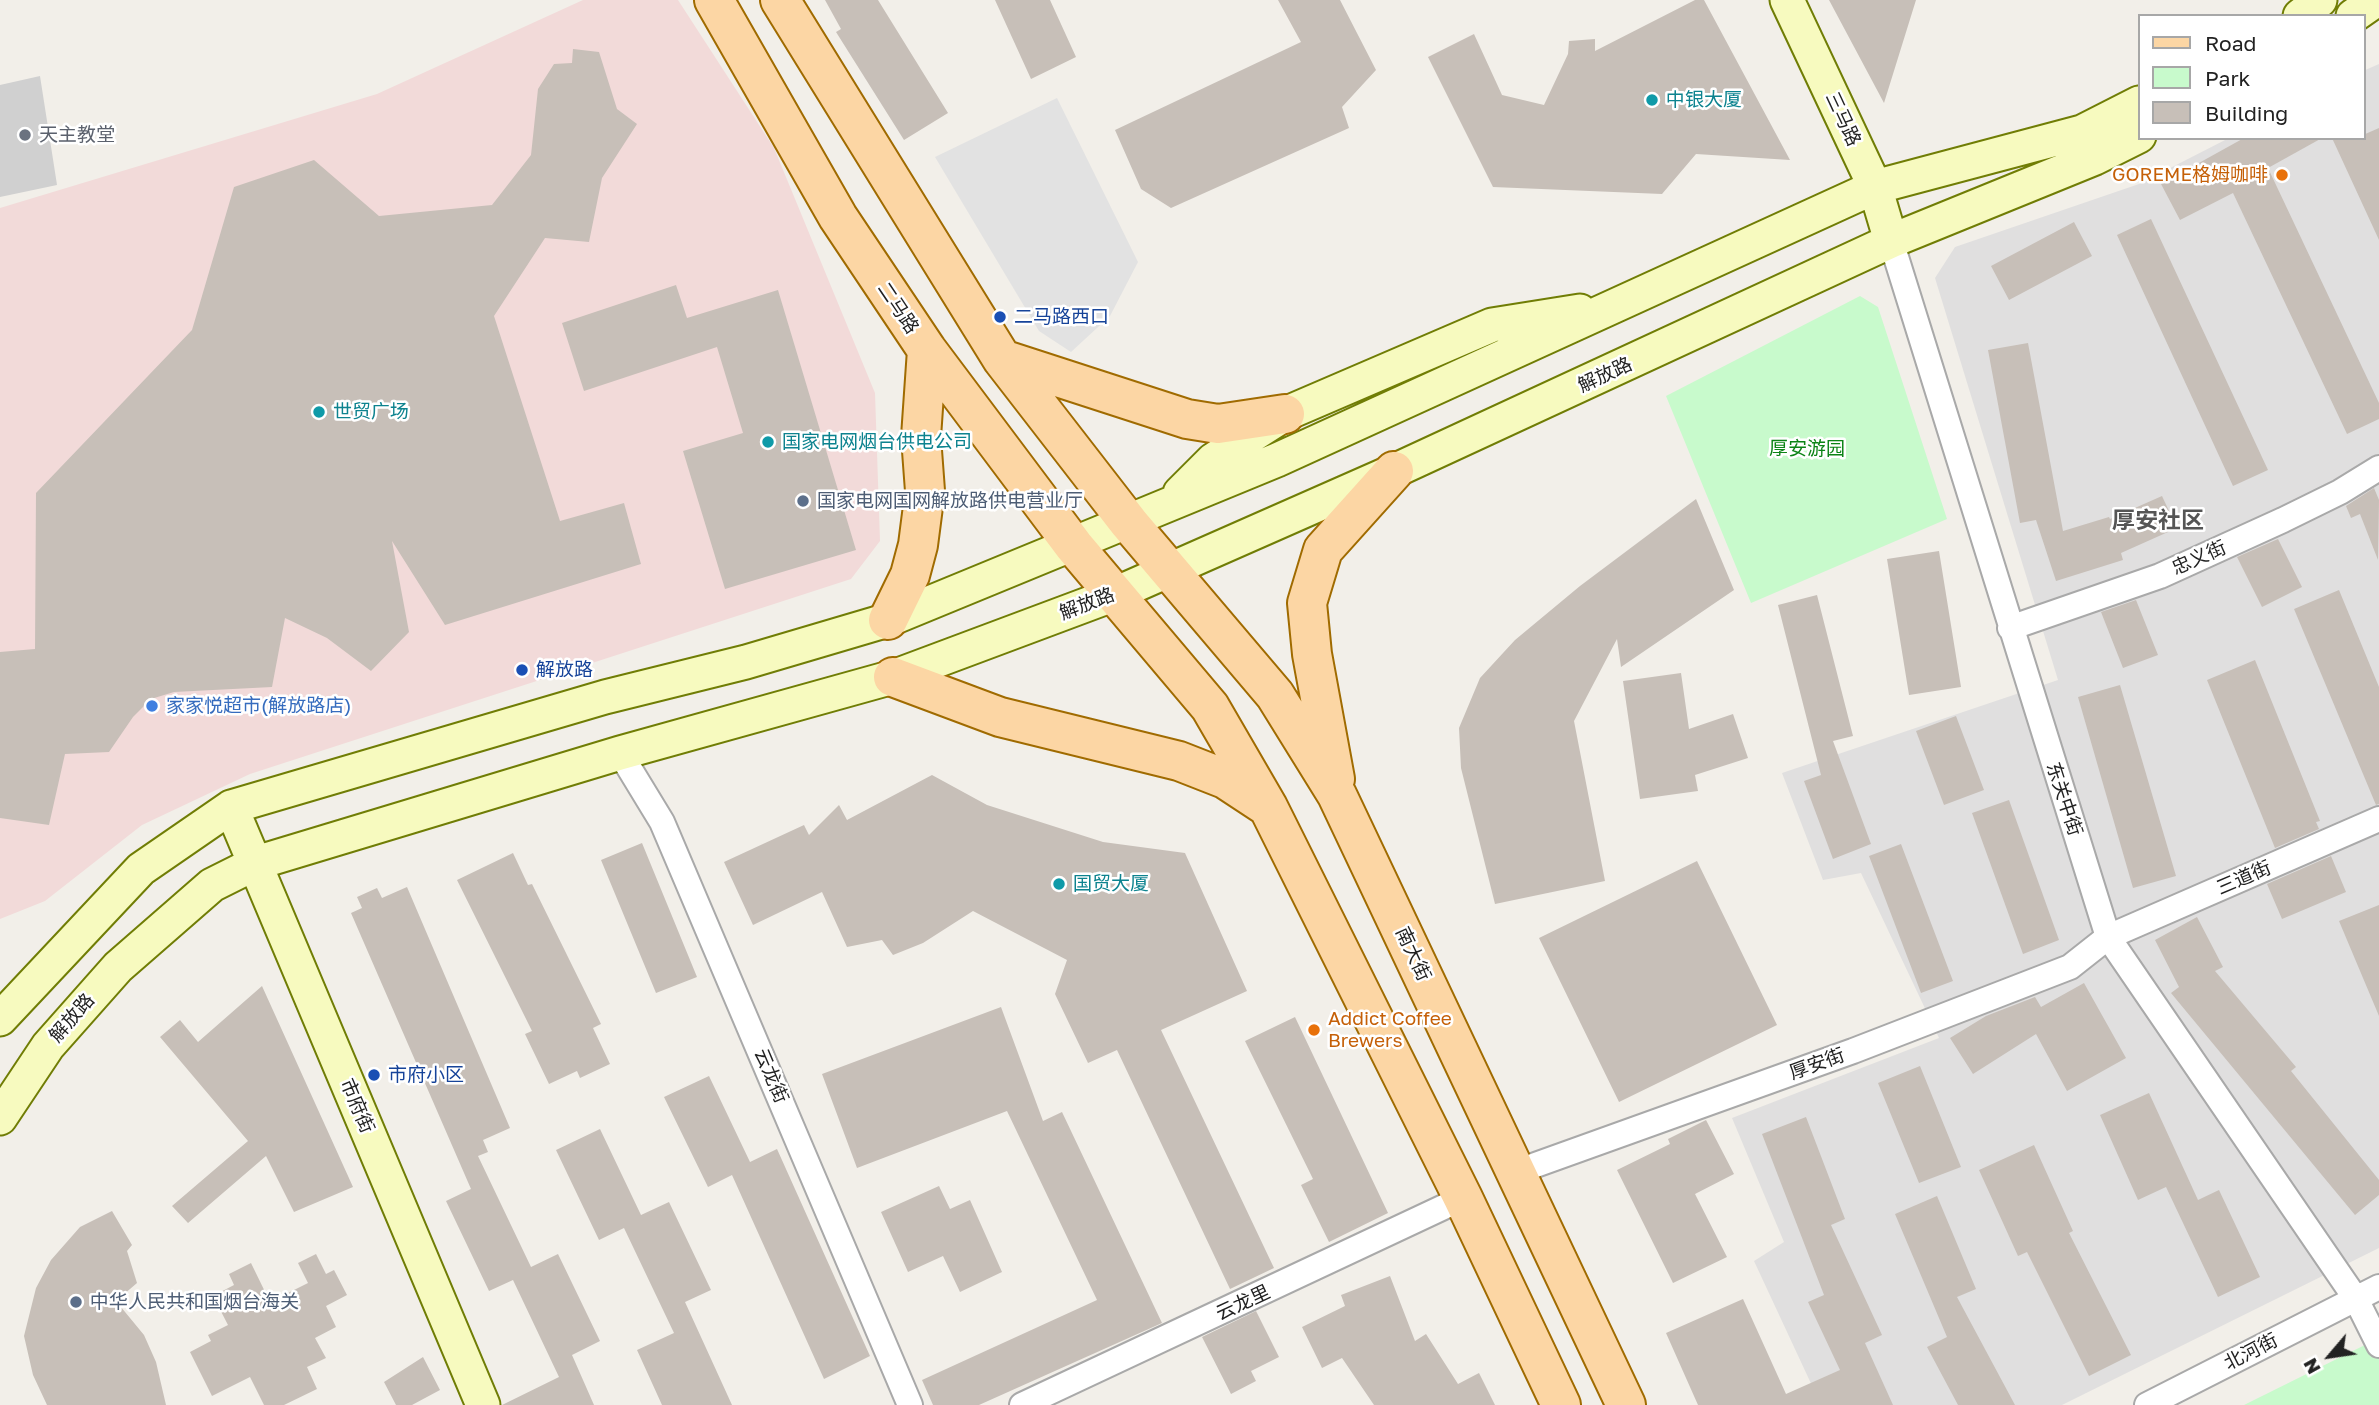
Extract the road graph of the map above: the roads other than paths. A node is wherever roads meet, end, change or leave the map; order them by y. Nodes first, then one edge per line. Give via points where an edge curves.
1 (714, 0) edge
2 (780, 0) edge
3 (1787, 0) edge
4 (2320, 0) edge
5 (2376, 0) edge
6 (2302, 14) edge
7 (2356, 14) edge
8 (2138, 104) edge
9 (2138, 137) edge
10 (1875, 187) junction
11 (1891, 241) junction
12 (1621, 305) junction
13 (927, 350) junction
14 (1002, 359) junction
15 (1285, 414) junction
16 (2379, 468) edge
17 (1394, 471) junction
18 (1169, 504) junction
19 (1129, 523) junction
20 (1074, 545) junction
21 (1171, 570) junction
22 (1115, 594) junction
23 (888, 620) junction
24 (2010, 628) junction
25 (893, 677) junction
26 (620, 753) junction
27 (1337, 795) junction
28 (231, 807) junction
29 (1268, 807) junction
30 (2379, 819) edge
31 (256, 863) junction
32 (2108, 937) junction
33 (34, 981) junction
34 (0, 995) edge
35 (0, 1019) edge
36 (0, 1118) edge
37 (1516, 1172) junction
38 (1463, 1198) junction
39 (2379, 1287) edge
40 (2356, 1299) junction
41 (2379, 1345) edge
42 (483, 1405) edge
43 (910, 1405) edge
44 (1022, 1405) edge
45 (1561, 1405) edge
46 (1626, 1405) edge
47 (2147, 1405) edge

1 - 13 main road, 二马路 via 838,217
2 - 14 main road
3 - 10 main road, 三马路
4 - 6 main road
5 - 7 main road
8 - 10 main road via 2082,132
9 - 11 main road, 解放路 via 2095,159
10 - 11 main road, 三马路
10 - 12 main road
11 - 17 main road, 解放路
11 - 24 street, 东关中街
12 - 15 main road via 1492,325
12 - 18 main road
13 - 20 main road, 二马路
13 - 23 main road via 921,437 925,491 918,545 910,575
14 - 15 main road via 1187,419 1218,424
14 - 19 main road
15 - 18 main road via 1213,460
16 - 24 street, 忠义街 via 2283,520 2160,576
17 - 21 main road, 解放路
17 - 27 main road via 1323,550 1307,603
18 - 19 main road
19 - 20 main road
19 - 21 main road
20 - 22 main road, 二马路
20 - 23 main road
21 - 22 main road, 解放路
21 - 27 main road, 南大街 via 1275,695
22 - 25 main road, 解放路
22 - 29 main road via 1210,707
23 - 28 main road
24 - 32 street, 东关中街
25 - 26 main road, 解放路
25 - 29 main road via 1000,716 1180,761 1224,779
26 - 31 main road, 解放路
26 - 43 street, 云龙街 via 662,822
27 - 37 main road, 南大街
28 - 31 main road, 市府街
28 - 33 main road via 141,869
29 - 38 main road
30 - 32 street, 三道街
31 - 36 main road, 解放路 via 212,885 118,967 48,1046
31 - 42 main road, 市府街
32 - 37 street, 厚安街 via 2070,967
32 - 40 street, 东关中街
33 - 34 main road
33 - 35 main road
37 - 46 main road, 南大街
38 - 44 street, 云龙里
38 - 45 main road
39 - 40 street, 北河街
40 - 41 street, 东关中街
40 - 47 street, 北河街

